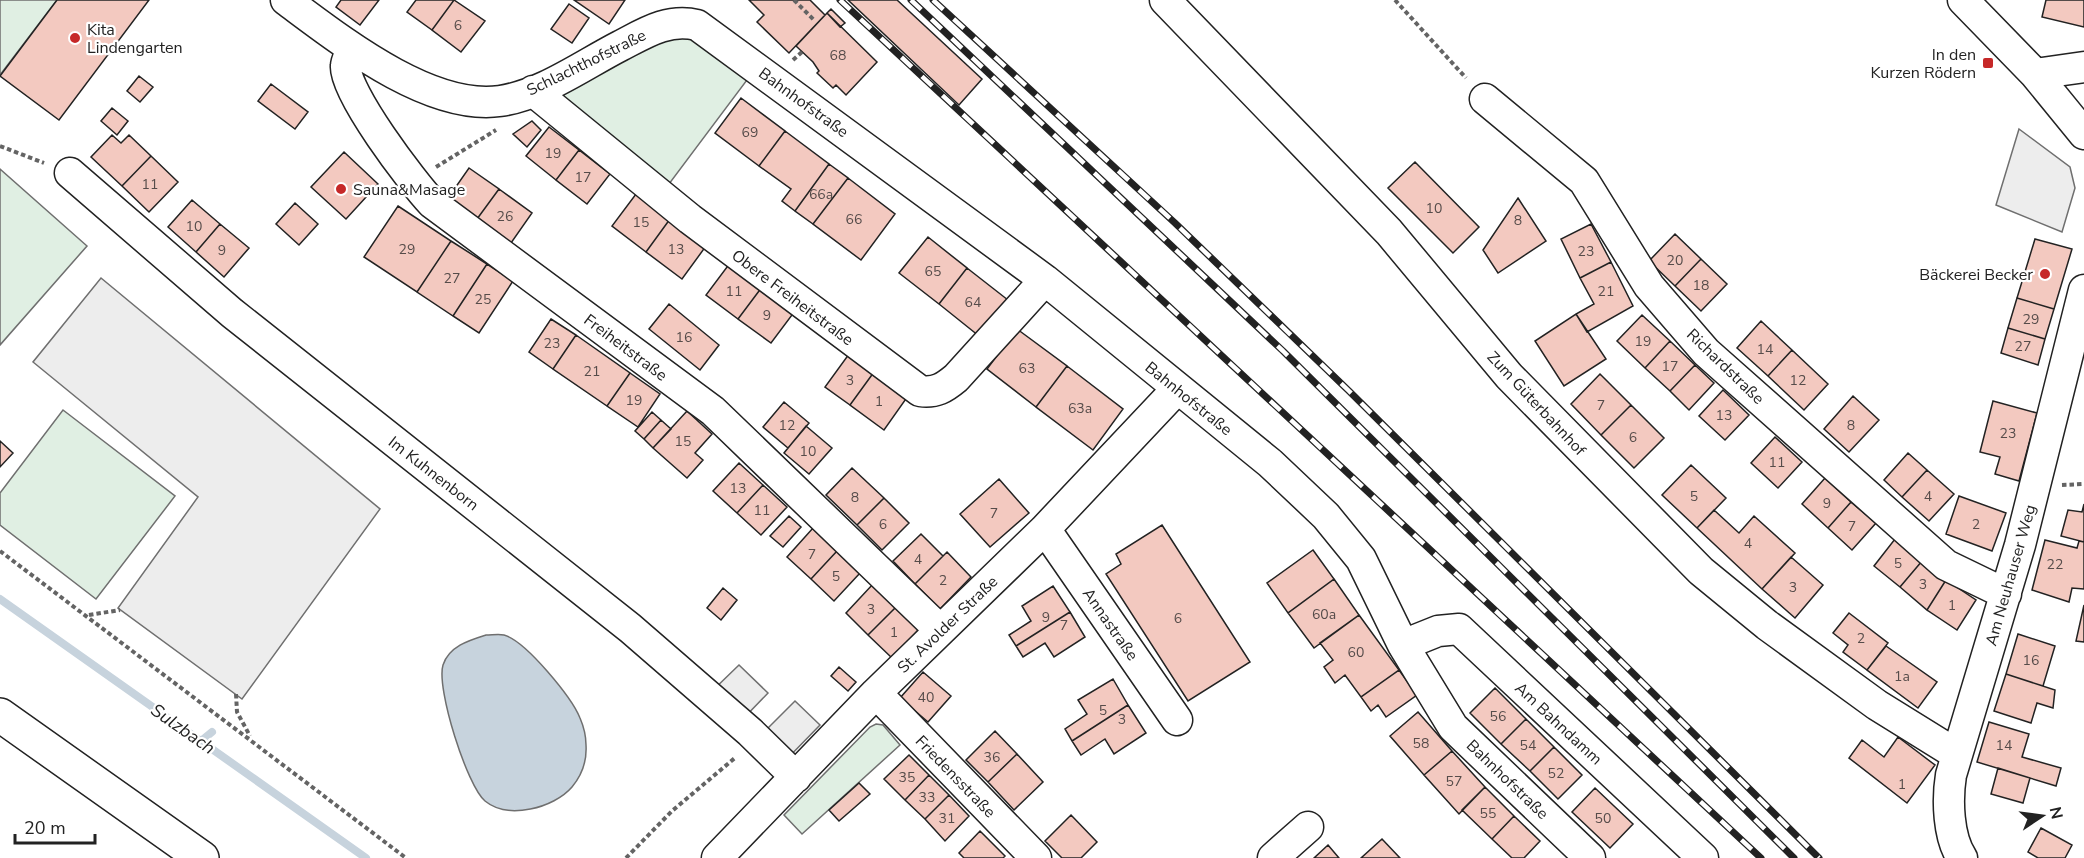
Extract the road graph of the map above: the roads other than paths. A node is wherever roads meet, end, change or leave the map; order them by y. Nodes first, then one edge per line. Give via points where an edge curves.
1 (286, 0) edge
2 (1165, 0) edge
3 (1963, 0) edge
4 (687, 15) edge
5 (352, 49) junction
6 (2084, 67) edge
7 (2035, 74) junction
8 (533, 91) junction
9 (1485, 99) road end
10 (2084, 134) edge
11 (70, 172) road end
12 (1045, 280) junction
13 (2084, 290) edge
14 (1176, 389) junction
15 (1045, 529) junction
16 (2006, 594) junction
17 (940, 630) junction
18 (1403, 645) junction
19 (876, 693) junction
20 (0, 715) edge
21 (1177, 720) dead end
22 (1956, 754) junction
23 (796, 777) junction
24 (1308, 827) dead end
25 (202, 858) edge
26 (717, 858) edge
27 (1036, 858) edge
28 (1273, 858) edge
29 (1590, 858) edge
30 (1703, 858) edge
31 (1962, 858) edge

1 - 5 street, Schlachthofstraße
2 - 22 street, Zum Güterbahnhof via 1389,232 1509,376 1701,571 1877,705
3 - 7 street
4 - 8 street, Schlachthofstraße
4 - 12 street, Bahnhofstraße
5 - 8 street, Schlachthofstraße via 417,85 457,99 500,101
5 - 17 street, Freiheitstraße via 345,68 351,88 423,174 432,204 713,411
6 - 7 street
7 - 10 street
8 - 12 street, Obere Freiheitstraße via 690,219 920,391 932,393 945,388
9 - 16 street, Richardstraße via 1584,181 1649,286 1706,352 1946,565
11 - 23 street, Im Kuhnenborn via 232,313 630,628
12 - 14 street, Bahnhofstraße
13 - 16 street, Am Neuhauser Weg
14 - 15 street, St. Avolder Straße
14 - 18 street, Bahnhofstraße via 1270,463 1326,516 1361,560
15 - 17 street, St. Avolder Straße
15 - 21 street, Annastraße
16 - 22 street, Am Neuhauser Weg
17 - 19 street, St. Avolder Straße
18 - 29 street, Bahnhofstraße via 1454,727
18 - 30 street, Am Bahndamm via 1438,631 1460,629
19 - 23 street, St. Avolder Straße
19 - 27 street, Friedensstraße
20 - 25 main road
22 - 31 street, Am Neuhauser Weg via 1949,789 1954,846
23 - 26 street, St. Avolder Straße
24 - 28 street

